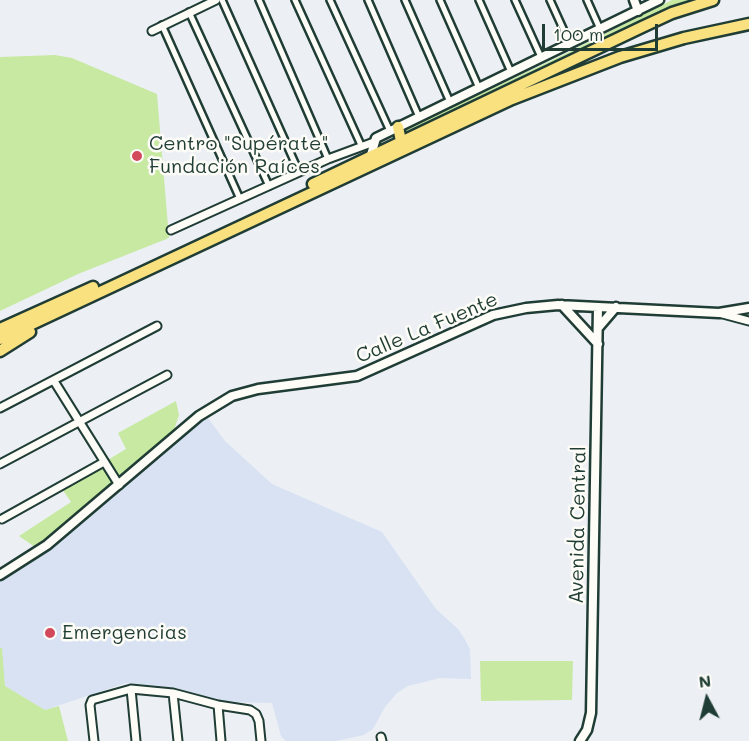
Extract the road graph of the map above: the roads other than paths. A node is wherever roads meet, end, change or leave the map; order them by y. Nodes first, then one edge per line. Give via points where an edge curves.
1 (216, 0) edge
2 (222, 0) edge
3 (259, 0) edge
4 (295, 0) edge
5 (330, 0) edge
6 (368, 0) edge
7 (405, 0) edge
8 (440, 0) edge
9 (479, 0) edge
10 (515, 0) edge
11 (550, 0) edge
12 (587, 0) edge
13 (634, 0) edge
14 (659, 0) edge
15 (713, 0) edge
16 (638, 11) junction
17 (189, 12) junction
18 (749, 24) edge
19 (162, 25) junction
20 (600, 29) junction
21 (152, 31) dead end
22 (570, 44) junction
23 (542, 57) junction
24 (511, 72) junction
25 (479, 88) junction
26 (450, 102) junction
27 (419, 117) junction
28 (394, 129) junction
29 (401, 141) junction
30 (374, 142) junction
31 (361, 145) junction
32 (370, 155) junction
33 (328, 159) junction
34 (299, 172) junction
35 (269, 186) junction
36 (240, 199) junction
37 (171, 230) dead end
38 (100, 284) junction
39 (76, 303) junction
40 (562, 305) junction
41 (598, 307) junction
42 (616, 307) junction
43 (749, 308) edge
44 (719, 313) junction
45 (0, 321) edge
46 (749, 321) edge
47 (157, 326) dead end
48 (0, 329) edge
49 (598, 329) junction
50 (0, 339) edge
51 (598, 344) junction
52 (0, 351) edge
53 (167, 375) dead end
54 (54, 381) junction
55 (0, 408) edge
56 (79, 420) junction
57 (104, 462) junction
58 (0, 464) edge
59 (119, 485) junction
60 (2, 519) dead end
61 (0, 575) edge
62 (131, 689) junction
63 (173, 693) junction
64 (218, 705) junction
65 (94, 741) edge
66 (136, 741) edge
67 (178, 741) edge
68 (221, 741) edge
69 (261, 741) edge
70 (580, 741) edge

1 - 17 street
2 - 34 street
3 - 33 street
4 - 31 street
5 - 28 street
6 - 27 street
7 - 26 street
8 - 25 street
9 - 24 street
10 - 23 street
11 - 22 street
12 - 20 street
13 - 16 street
14 - 16 street
15 - 29 highway via 642,27
16 - 20 street
17 - 19 street
17 - 35 street
18 - 39 highway via 620,57 521,95
19 - 21 street
19 - 36 street
20 - 22 street
22 - 23 street
23 - 24 street
24 - 25 street
25 - 26 street
26 - 27 street
27 - 28 street
28 - 29 highway
28 - 30 street
29 - 32 highway
30 - 31 street
30 - 32 street
31 - 33 street
32 - 38 highway
33 - 34 street
34 - 35 street
35 - 36 street
36 - 37 street
38 - 45 highway
38 - 48 highway
39 - 50 highway
39 - 52 highway
40 - 41 street, Calle La Fuente
40 - 51 street
40 - 59 street, Calle La Fuente via 493,315 357,376 232,396 199,416
41 - 42 street, Calle La Fuente
41 - 49 street, Avenida Central
42 - 44 street, Calle La Fuente
42 - 49 street
43 - 44 street, Calle La Fuente
44 - 46 street
47 - 54 street
49 - 51 street, Avenida Central
51 - 70 street, Avenida Central via 591,712
53 - 56 street
54 - 55 street
54 - 56 street
56 - 57 street
56 - 58 street
57 - 59 street
57 - 60 street
59 - 61 street, Calle La Fuente via 37,552
62 - 63 street
62 - 65 street via 92,700
62 - 66 street
63 - 64 street
63 - 67 street
64 - 68 street
64 - 69 street via 256,714

